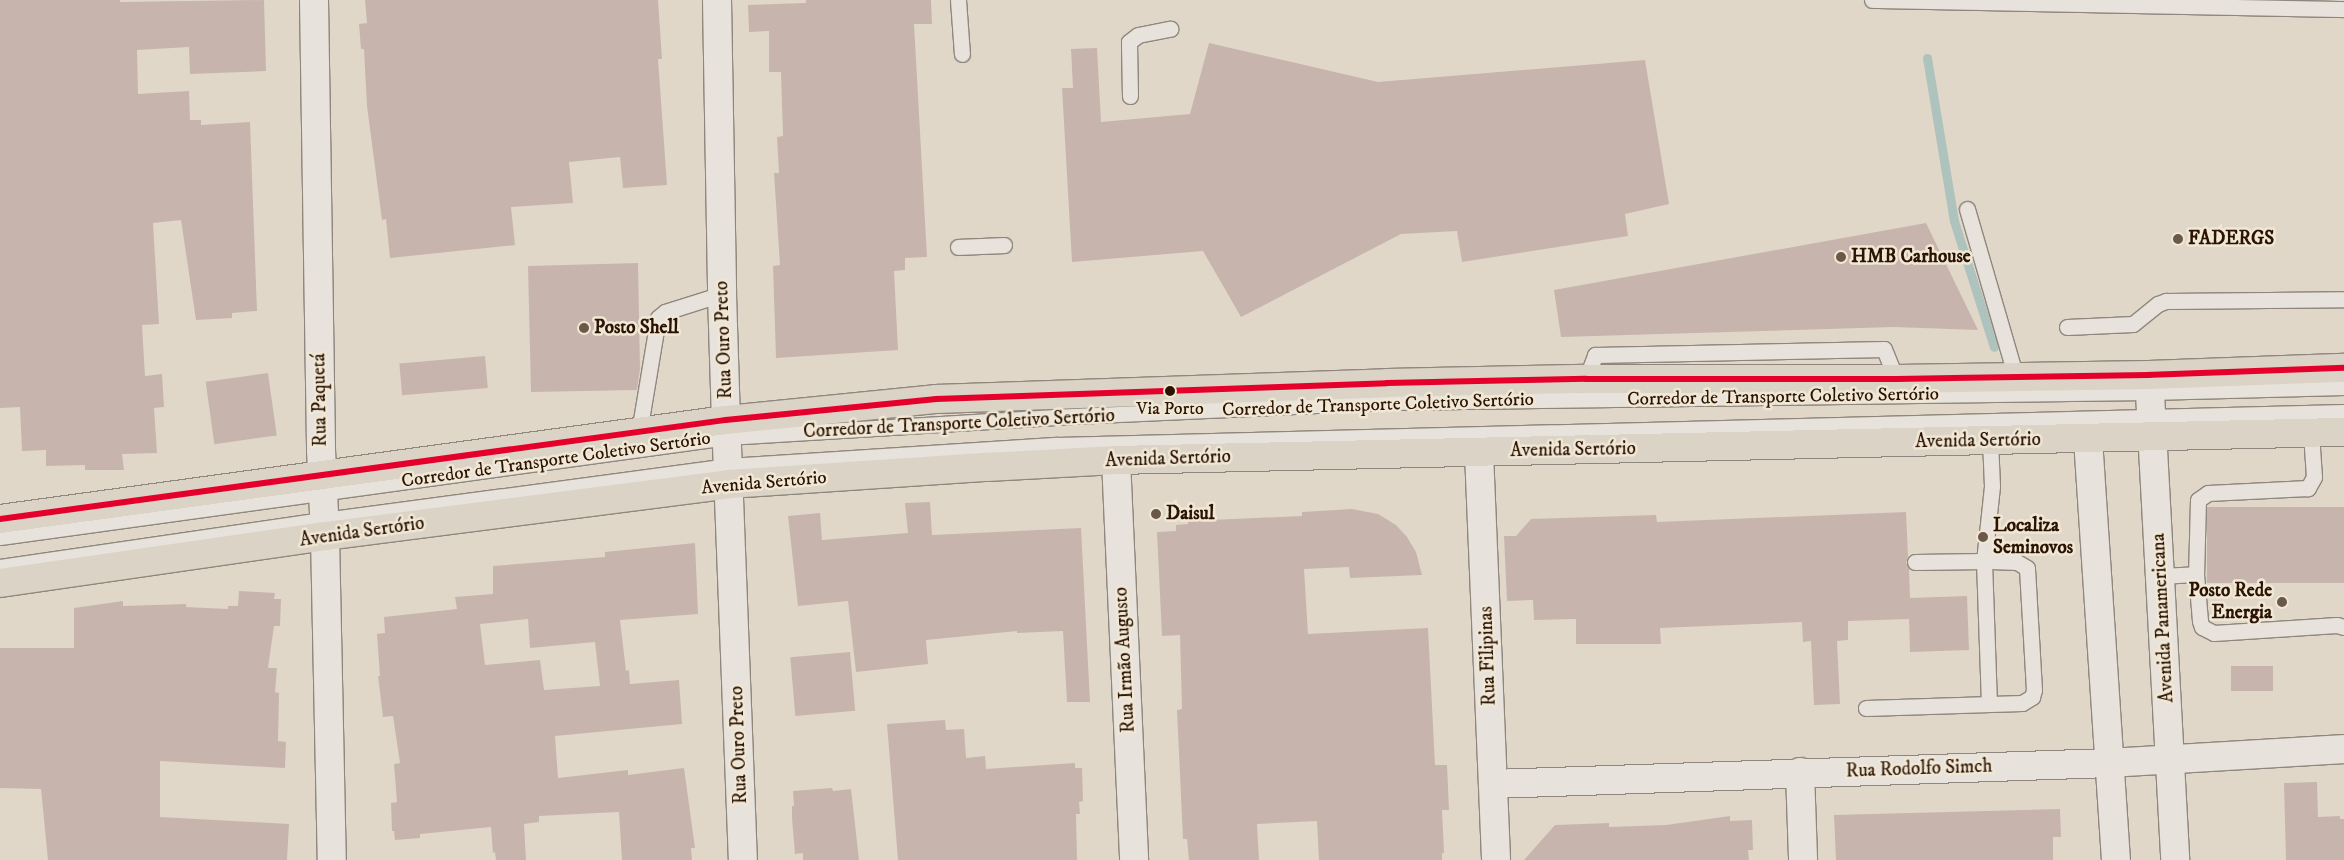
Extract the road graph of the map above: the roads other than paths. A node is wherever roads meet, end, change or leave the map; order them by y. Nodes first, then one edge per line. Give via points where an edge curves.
1 (314, 0) edge
2 (717, 0) edge
3 (958, 0) edge
4 (1872, 0) edge
5 (2344, 8) edge
6 (1170, 29) dead end
7 (962, 54) dead end
8 (1130, 96) dead end
9 (1967, 209) dead end
10 (1004, 245) dead end
11 (958, 247) dead end
12 (722, 294) junction
13 (2344, 299) edge
14 (2067, 327) dead end
15 (2344, 368) edge
16 (2016, 378) junction
17 (2344, 387) edge
18 (2151, 405) junction
19 (2344, 412) edge
20 (727, 428) junction
21 (639, 432) junction
22 (2344, 432) edge
23 (2311, 433) junction
24 (2088, 439) junction
25 (1990, 441) junction
26 (1479, 452) junction
27 (1116, 460) junction
28 (729, 475) junction
29 (323, 484) junction
30 (0, 519) edge
31 (325, 528) junction
32 (0, 537) edge
33 (1984, 561) junction
34 (1915, 562) dead end
35 (0, 567) edge
36 (2196, 574) junction
37 (2160, 576) junction
38 (0, 583) edge
39 (2344, 627) edge
40 (1988, 704) junction
41 (1866, 708) dead end
42 (2344, 749) edge
43 (2170, 760) junction
44 (2110, 763) junction
45 (1800, 772) junction
46 (1493, 784) junction
47 (332, 860) edge
48 (743, 860) edge
49 (1134, 860) edge
50 (1496, 860) edge
51 (1803, 860) edge
52 (2116, 860) edge
53 (2175, 860) edge

1 - 29 street, Rua Paquetá
2 - 12 street, Rua Ouro Preto
3 - 7 lane
4 - 5 lane
6 - 8 lane via 1138,35 1128,42
9 - 16 lane
10 - 11 lane
12 - 20 street, Rua Ouro Preto
12 - 21 lane via 665,312 658,318
13 - 14 lane via 2166,301 2133,324
15 - 18 main road, Avenida Sertório
16 - 18 main road, Avenida Sertório
16 - 20 main road, Avenida Sertório via 1586,379 1036,394 936,399
17 - 18 lane, Corredor de Transporte Coletivo Sertório
18 - 19 lane, Corredor de Transporte Coletivo Sertório
18 - 20 lane, Corredor de Transporte Coletivo Sertório via 1387,402
18 - 23 main road, Avenida Sertório
18 - 24 main road, Avenida Sertório
18 - 28 lane, Corredor de Transporte Coletivo Sertório via 1057,445
18 - 37 street, Avenida Panamericana
20 - 21 main road, Avenida Sertório
20 - 28 street, Rua Ouro Preto
20 - 29 lane, Corredor de Transporte Coletivo Sertório
21 - 29 main road, Avenida Sertório
22 - 23 main road, Avenida Sertório
23 - 36 lane via 2314,477 2308,488 2208,493 2198,500
24 - 25 main road, Avenida Sertório
24 - 44 street
25 - 26 main road, Avenida Sertório
25 - 33 lane via 1992,486
26 - 27 main road, Avenida Sertório
26 - 46 street, Rua Filipinas
27 - 28 main road, Avenida Sertório
27 - 49 street, Rua Irmão Augusto
28 - 31 main road, Avenida Sertório
28 - 48 street, Rua Ouro Preto
29 - 30 main road, Avenida Sertório
29 - 31 street, Rua Paquetá
29 - 32 lane, Corredor de Transporte Coletivo Sertório
31 - 35 lane
31 - 38 main road, Avenida Sertório
31 - 47 street, Rua Paquetá
33 - 34 lane
33 - 40 lane
33 - 40 lane via 2017,562 2027,568 2034,690 2028,701
36 - 37 lane
36 - 39 lane via 2200,621 2208,632
37 - 43 street, Avenida Panamericana
40 - 41 lane
42 - 43 street, Rua Rodolfo Simch
43 - 44 street, Rua Rodolfo Simch
43 - 53 street, Avenida Panamericana
44 - 45 street, Rua Rodolfo Simch
44 - 52 street
45 - 46 street, Rua Rodolfo Simch
45 - 51 street
46 - 50 street, Rua Filipinas

